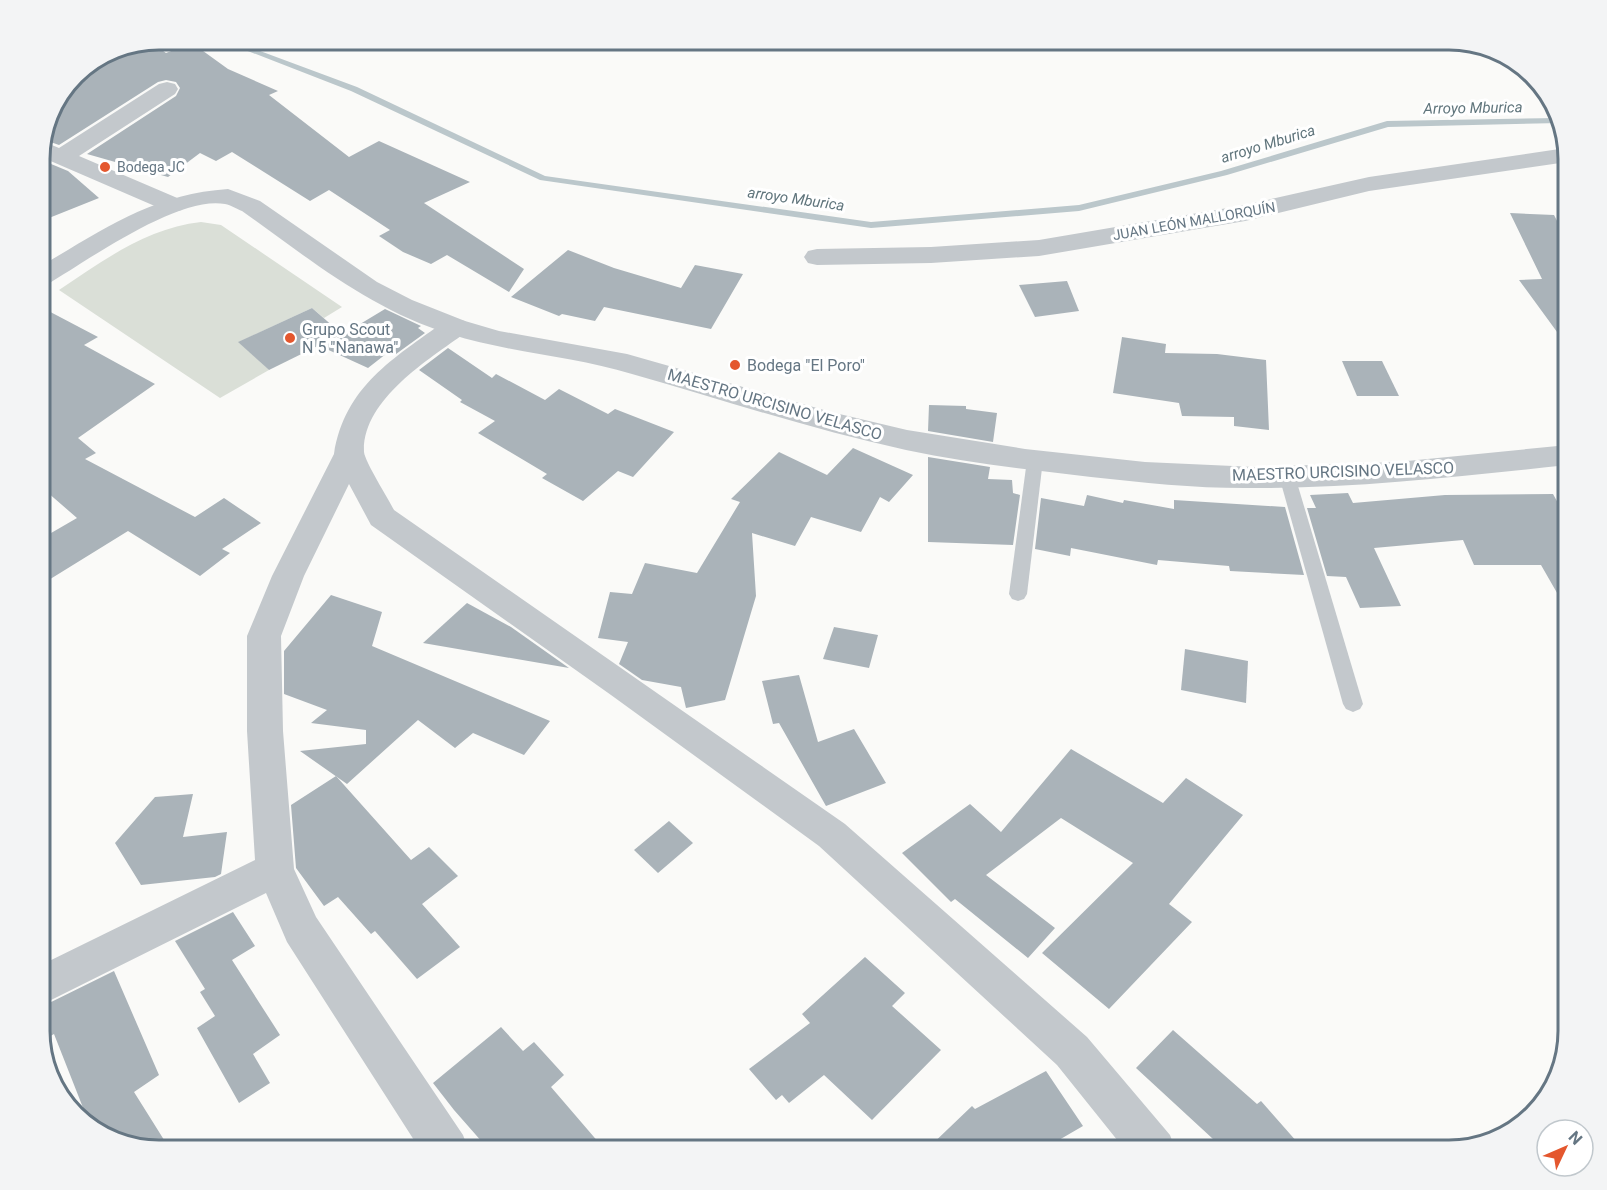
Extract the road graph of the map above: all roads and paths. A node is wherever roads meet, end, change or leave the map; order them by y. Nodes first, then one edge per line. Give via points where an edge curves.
1 (167, 89) dead end
2 (50, 153) edge
3 (1558, 156) edge
4 (173, 205) junction
5 (817, 257) dead end
6 (50, 272) edge
7 (455, 327) junction
8 (349, 454) junction
9 (1558, 456) edge
10 (1035, 460) junction
11 (1287, 476) junction
12 (1018, 594) dead end
13 (1353, 704) dead end
14 (275, 869) junction
15 (50, 982) edge
16 (440, 1140) edge
17 (1145, 1140) edge

1 - 2 street
2 - 4 street
3 - 5 street, JUAN LEÓN MALLORQUÍN via 1369,184 1245,213 1039,248
4 - 6 street, MAESTRO URCISINO VELASCO via 141,218
4 - 7 street, MAESTRO URCISINO VELASCO via 228,196 251,206 368,288
7 - 8 street via 395,371 362,408
7 - 10 street, MAESTRO URCISINO VELASCO via 497,339 627,363 907,440
8 - 14 street via 288,576 264,636
8 - 17 street via 382,518 832,835 1072,1051
9 - 11 street, MAESTRO URCISINO VELASCO via 1397,472
10 - 11 street, MAESTRO URCISINO VELASCO via 1146,472
10 - 12 lane
11 - 13 lane
14 - 15 street
14 - 16 street via 301,929

